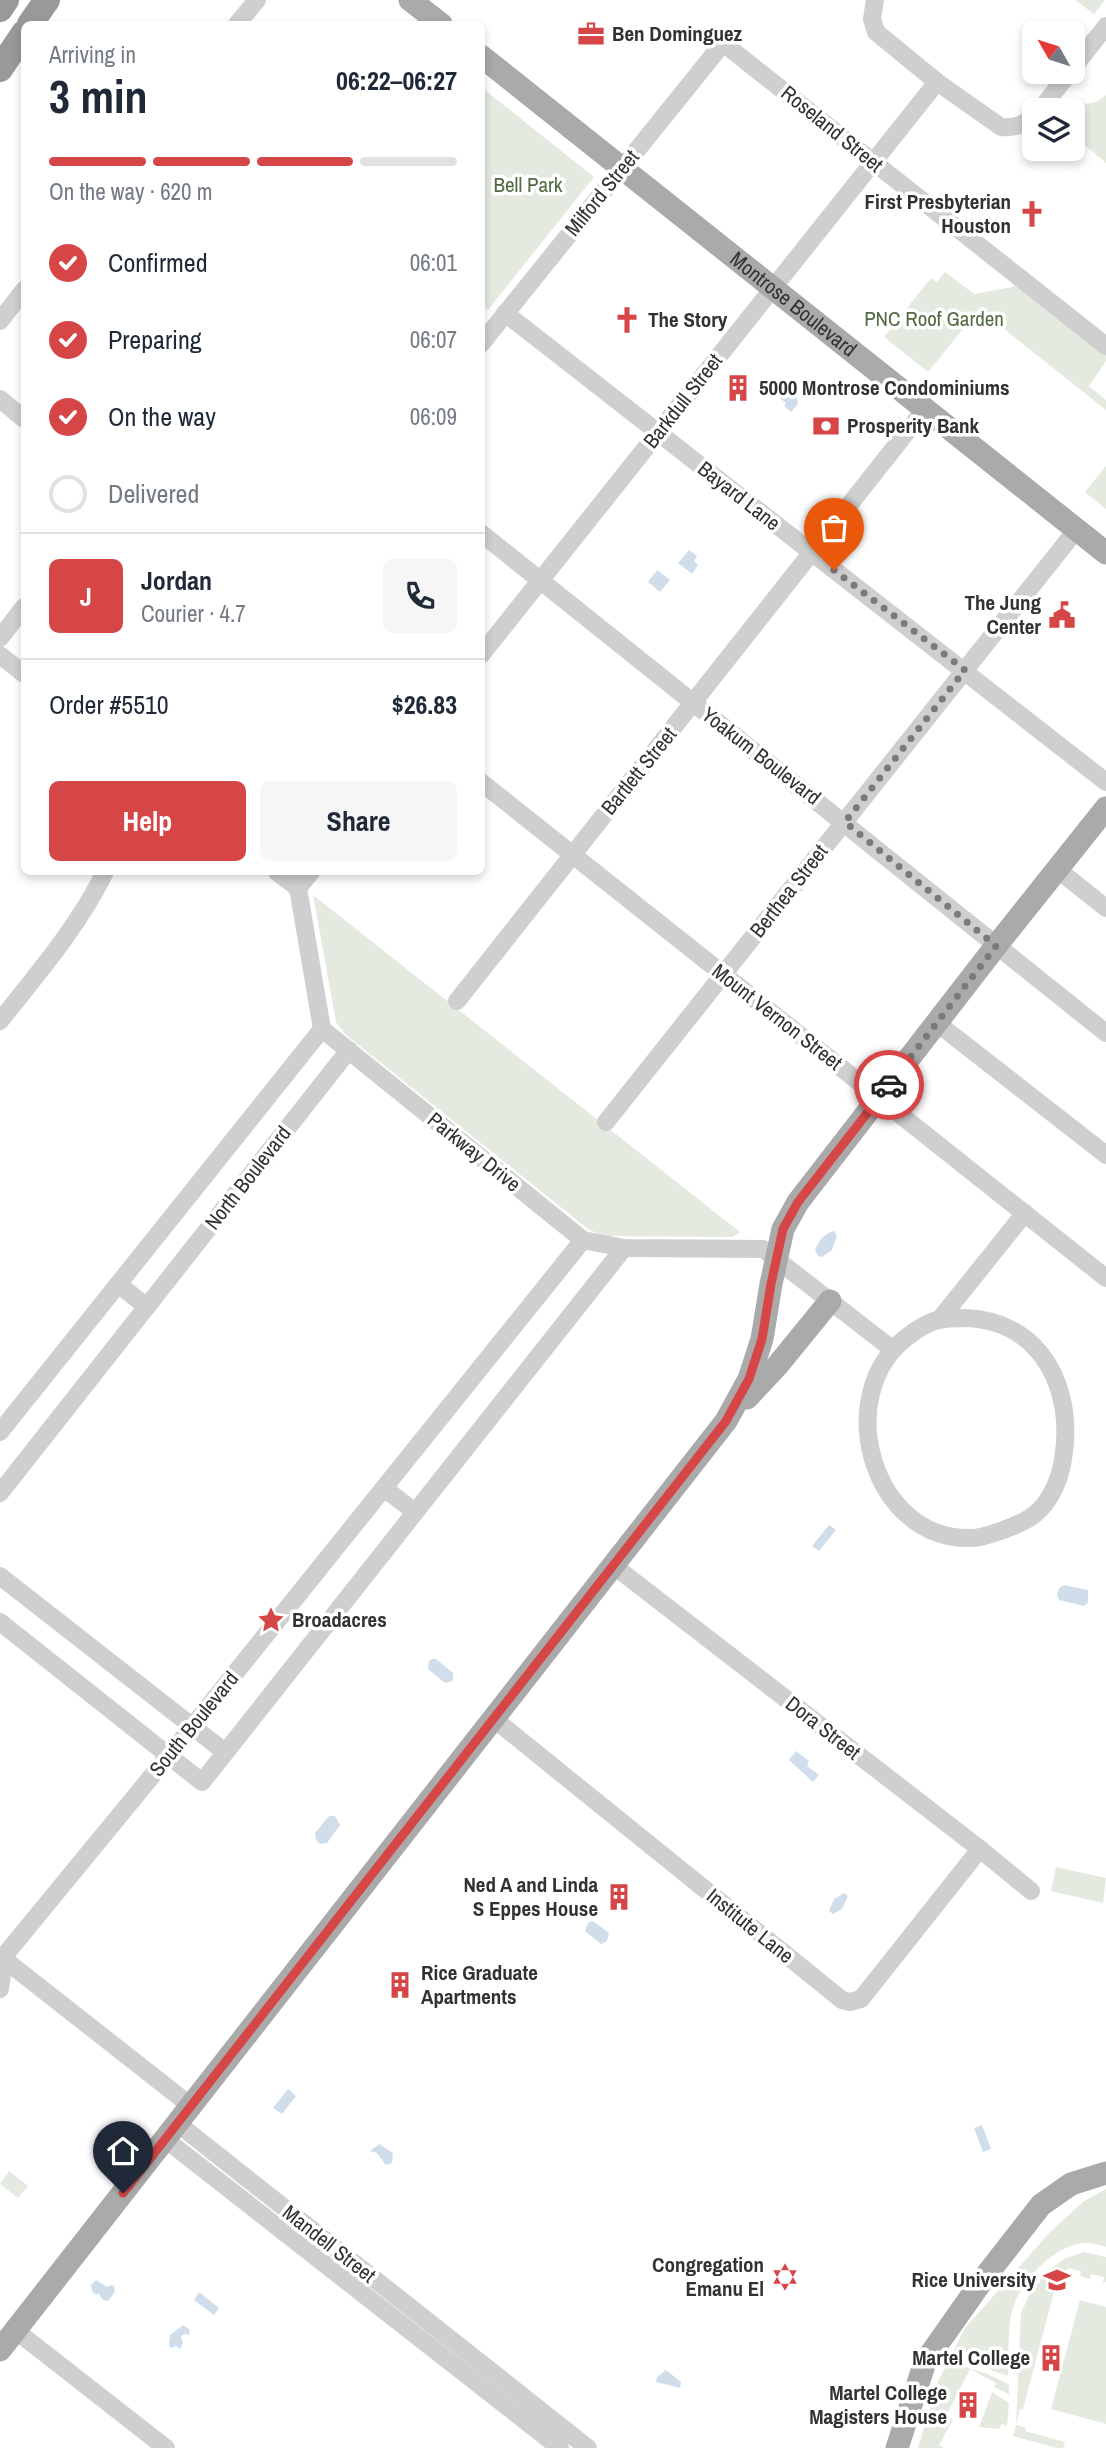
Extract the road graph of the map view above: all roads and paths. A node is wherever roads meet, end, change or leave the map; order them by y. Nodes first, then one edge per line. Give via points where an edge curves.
1 (6, 0) edge
2 (47, 0) edge
3 (257, 0) edge
4 (410, 0) edge
5 (875, 0) edge
6 (0, 9) edge
7 (32, 21) edge
8 (240, 21) edge
9 (437, 21) edge
10 (1106, 26) edge
11 (21, 38) edge
12 (723, 43) joint
13 (1085, 52) edge
14 (485, 60) edge
15 (0, 69) edge
16 (937, 82) junction
17 (1060, 84) edge
18 (1049, 98) edge
19 (1022, 125) edge
20 (873, 162) junction
21 (622, 168) junction
22 (772, 287) junction
23 (21, 294) edge
24 (505, 313) junction
25 (0, 321) edge
26 (485, 339) edge
27 (1106, 346) edge
28 (0, 399) edge
29 (925, 409) junction
30 (21, 416) edge
31 (658, 433) junction
32 (1077, 529) junction
33 (485, 536) edge
34 (1106, 552) edge
35 (811, 553) junction
36 (541, 580) junction
37 (21, 611) edge
38 (0, 638) edge
39 (485, 650) edge
40 (0, 655) edge
41 (965, 670) junction
42 (21, 672) edge
43 (693, 703) junction
44 (1106, 782) edge
45 (485, 785) edge
46 (1106, 808) edge
47 (845, 822) junction
48 (571, 856) junction
49 (1057, 869) junction
50 (104, 875) edge
51 (281, 875) edge
52 (309, 875) edge
53 (298, 888) junction
54 (1106, 908) edge
55 (996, 946) junction
56 (723, 975) junction
57 (457, 1001) dead end
58 (0, 1021) edge
59 (937, 1023) junction
60 (321, 1029) junction
61 (1106, 1033) edge
62 (349, 1050) junction
63 (879, 1098) junction
64 (606, 1122) dead end
65 (1106, 1155) edge
66 (1025, 1213) junction
67 (583, 1240) junction
68 (624, 1248) junction
69 (777, 1259) junction
70 (1106, 1278) edge
71 (118, 1284) junction
72 (830, 1301) junction
73 (147, 1307) junction
74 (940, 1319) junction
75 (892, 1349) junction
76 (726, 1421) junction
77 (0, 1432) edge
78 (384, 1488) junction
79 (0, 1493) edge
80 (415, 1512) junction
81 (614, 1566) junction
82 (0, 1576) edge
83 (0, 1622) edge
84 (494, 1719) junction
85 (192, 1727) junction
86 (225, 1752) junction
87 (169, 1756) junction
88 (980, 1849) junction
89 (1031, 1891) dead end
90 (1, 1959) edge
91 (0, 1989) edge
92 (178, 2123) junction
93 (1106, 2173) edge
94 (15, 2330) junction
95 (0, 2350) edge
96 (476, 2371) junction
97 (166, 2448) edge
98 (560, 2448) edge
99 (588, 2448) edge
100 (897, 2448) edge

1 - 6 highway
2 - 7 highway
3 - 8 street
4 - 9 main road
5 - 16 street via 872,19 876,32
10 - 13 street
11 - 15 highway
12 - 20 street, Roseland Street
12 - 21 street, Milford Street
14 - 21 main road, Montrose Boulevard
16 - 19 street via 1001,127
16 - 20 street, Barkdull Street
17 - 18 street
20 - 22 street, Barkdull Street
20 - 27 street, Roseland Street
21 - 22 main road, Montrose Boulevard
21 - 24 street, Milford Street
22 - 29 main road, Montrose Boulevard
22 - 31 street, Barkdull Street
23 - 25 street
24 - 26 street, Milford Street
24 - 31 street, Bayard Lane
28 - 30 street
29 - 32 main road, Montrose Boulevard
29 - 35 street, Bartlett Street
31 - 35 street, Bayard Lane
31 - 36 street, Barkdull Street
32 - 34 main road, Montrose Boulevard
32 - 41 street, Berthea Street
33 - 36 street, Yoakum Boulevard
35 - 41 street, Bayard Lane
35 - 43 street, Bartlett Street
36 - 39 street, Barkdull Street
36 - 43 street, Yoakum Boulevard
37 - 38 street
40 - 42 street
41 - 44 street, Bayard Lane
41 - 47 street, Berthea Street
43 - 47 street, Yoakum Boulevard
43 - 48 street, Bartlett Street
45 - 48 street, Mount Vernon Street
46 - 49 main road
47 - 55 street, Yoakum Boulevard
47 - 56 street, Berthea Street
48 - 56 street, Mount Vernon Street
48 - 57 street, Bartlett Street
49 - 54 street
49 - 55 main road
50 - 58 street via 68,935
51 - 53 street
52 - 53 street
53 - 60 street
55 - 59 main road
55 - 61 street, Yoakum Boulevard
56 - 63 street, Mount Vernon Street
56 - 64 street, Berthea Street
59 - 63 main road
59 - 65 street
60 - 62 street, Parkway Drive
60 - 71 street, North Boulevard
62 - 67 street, Parkway Drive
62 - 73 street, North Boulevard
63 - 66 street, Mount Vernon Street
63 - 69 main road via 798,1202 783,1229
66 - 70 street, Mount Vernon Street
66 - 74 street
67 - 68 street, Parkway Drive
67 - 78 street, South Boulevard
68 - 69 street, Parkway Drive via 763,1248
68 - 80 street, South Boulevard
69 - 72 street, Parkway Drive
69 - 76 main road via 762,1339 749,1379
71 - 73 street
71 - 77 street, North Boulevard
72 - 75 street, Parkway Drive
72 - 76 main road
73 - 79 street, North Boulevard
74 - 75 street via 917,1329
74 - 75 street via 985,1319 1013,1329 1038,1351 1055,1378 1066,1443 1056,1485 1035,1514 992,1534 957,1538 911,1519 887,1493 867,1436 867,1413 868,1395
76 - 81 main road
78 - 80 street
78 - 85 street, South Boulevard
80 - 86 street, South Boulevard
81 - 84 main road
81 - 88 street, Dora Street
82 - 85 street
83 - 87 street
84 - 88 street, Institute Lane via 850,2003 861,1999
84 - 92 main road
85 - 86 street
85 - 87 street, South Boulevard
86 - 87 street, South Boulevard via 202,1782
87 - 90 street, South Boulevard
88 - 89 street, Dora Street
90 - 91 street
90 - 92 street, Mandell Street
92 - 94 main road
92 - 96 street, Mandell Street
93 - 100 main road via 1071,2184 1041,2206 984,2278 925,2362
94 - 95 main road
94 - 97 street
96 - 98 street, Mandell Street
96 - 99 street, Mandell Street

